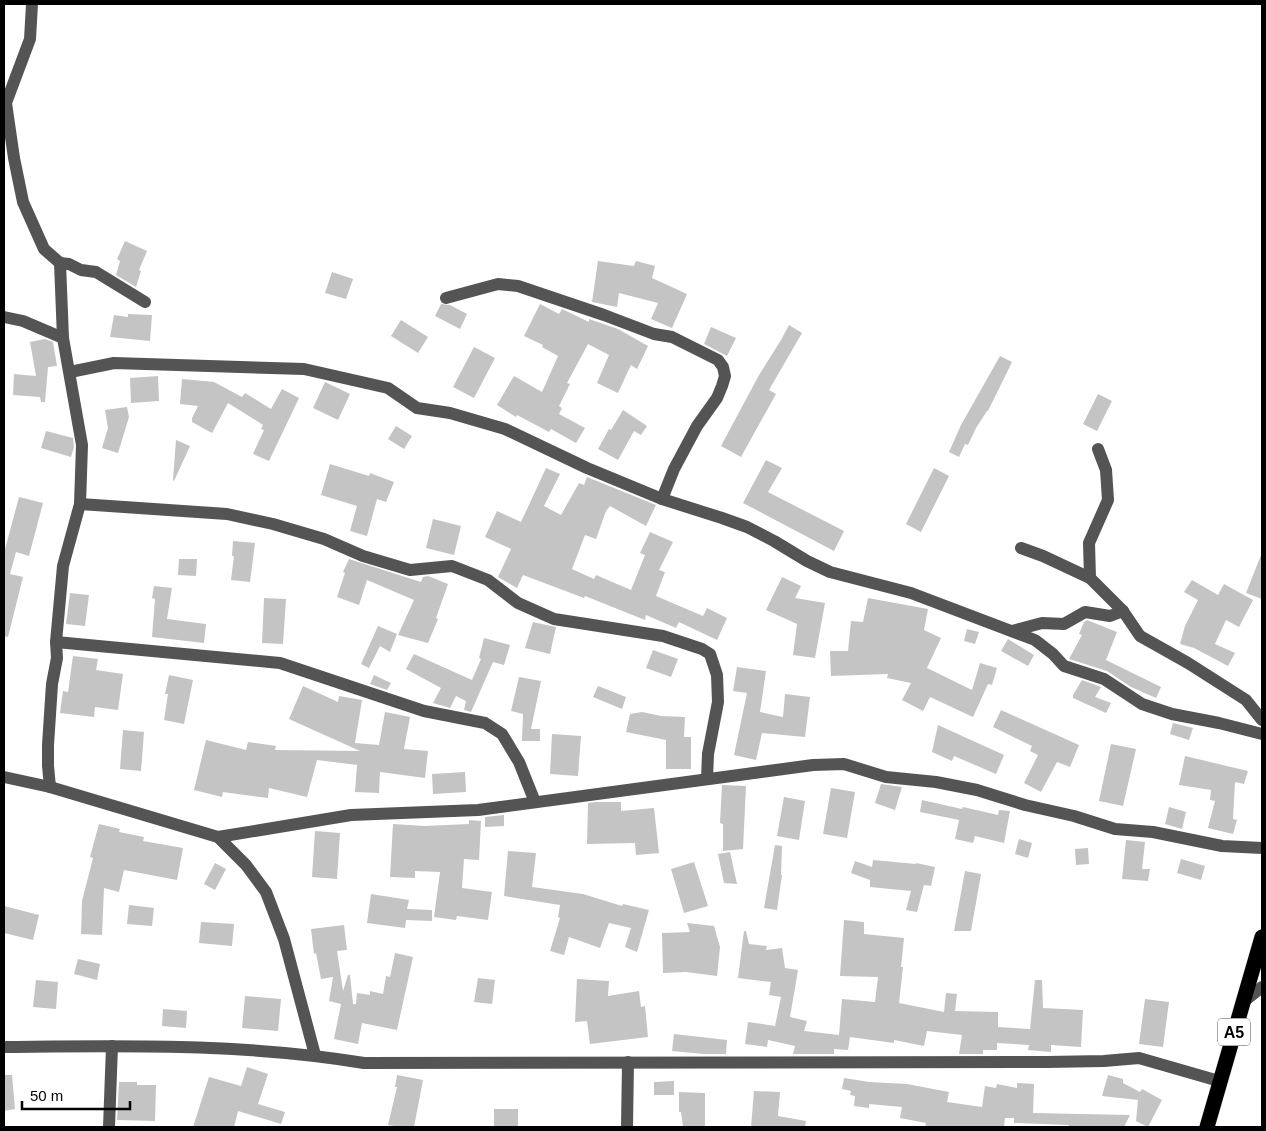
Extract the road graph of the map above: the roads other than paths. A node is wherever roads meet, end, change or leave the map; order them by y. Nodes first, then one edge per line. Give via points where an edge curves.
1 (32, 4) edge
2 (5, 104) edge
3 (60, 263) junction
4 (446, 298) dead end
5 (146, 302) dead end
6 (4, 317) edge
7 (63, 338) junction
8 (70, 372) junction
9 (1098, 449) dead end
10 (662, 499) junction
11 (80, 504) junction
12 (1021, 548) dead end
13 (1090, 578) junction
14 (1123, 611) junction
15 (1012, 631) junction
16 (56, 642) junction
17 (1262, 720) edge
18 (1262, 734) edge
19 (4, 777) edge
20 (707, 779) junction
21 (50, 787) junction
22 (536, 802) junction
23 (218, 836) junction
24 (1262, 848) edge
25 (1262, 937) edge
26 (1262, 987) edge
27 (1243, 1002) junction
28 (112, 1046) junction
29 (4, 1047) edge
30 (315, 1055) junction
31 (628, 1062) junction
32 (1219, 1080) junction
33 (109, 1127) edge
34 (627, 1127) edge
35 (1207, 1127) edge

1 - 2 street via 30,39
2 - 3 street via 23,202 44,249
3 - 5 street via 96,272
3 - 7 street
4 - 10 street via 498,284 518,286 654,334 672,337 718,360 725,376 720,392 697,426
6 - 7 street via 24,321
7 - 8 street
8 - 10 street via 114,363 304,369 388,388 417,408 505,429
8 - 11 street via 82,445
9 - 13 street via 1106,470 1108,500 1089,543
10 - 15 street via 747,528 830,572 912,593
11 - 16 street via 63,566
11 - 20 street via 227,514 273,524 410,570 452,566 488,580 518,603 554,619 663,636 702,649 710,654 718,684
12 - 13 street
13 - 14 street
14 - 15 street via 1110,616 1084,612 1064,624 1042,623
14 - 17 street via 1140,636 1246,700
15 - 18 street via 1035,640 1064,666 1104,680 1142,704
16 - 21 street via 48,745
16 - 22 street via 280,663 424,711 484,723 502,734 519,762
19 - 21 street
20 - 22 street
20 - 24 street via 844,764 886,777 977,790 1115,829 1153,832 1222,846
21 - 23 street
22 - 23 street via 478,810 351,814
23 - 30 street via 266,892 284,940
25 - 27 highway, A5
26 - 27 street
27 - 32 highway, A5
28 - 29 street
28 - 30 street
28 - 33 street
30 - 31 street via 364,1063
31 - 32 street via 1029,1062 1138,1058
31 - 34 street
32 - 35 highway, A5

